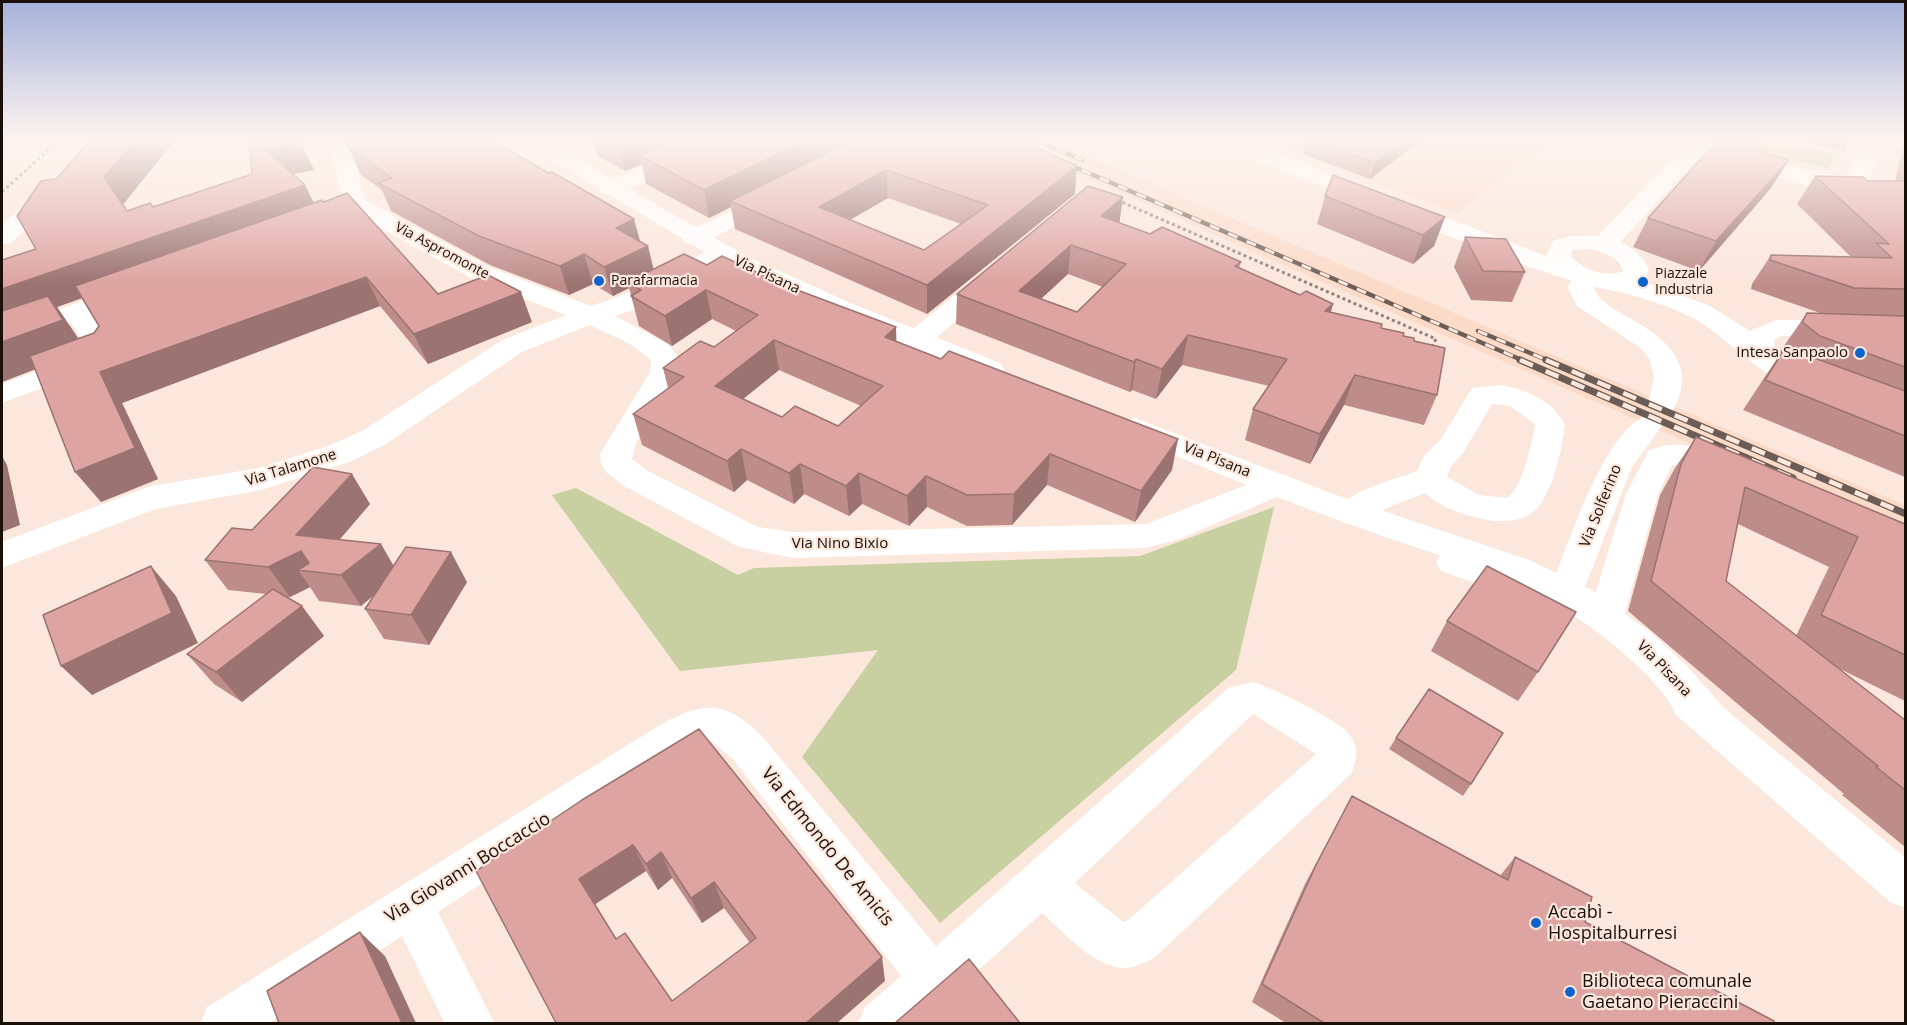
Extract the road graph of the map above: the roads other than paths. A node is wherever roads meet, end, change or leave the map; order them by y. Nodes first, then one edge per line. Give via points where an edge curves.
1 (58, 189) edge
2 (342, 189) edge
3 (610, 189) edge
4 (1352, 189) edge
5 (1655, 189) edge
6 (790, 190) edge
7 (1470, 234) junction
8 (2, 238) edge
9 (694, 238) junction
10 (1603, 244) junction
11 (722, 253) junction
12 (1558, 257) junction
13 (1005, 266) edge
14 (1604, 275) junction
15 (150, 285) edge
16 (77, 311) junction
17 (592, 315) junction
18 (1782, 327) junction
19 (1905, 328) edge
20 (6, 329) edge
21 (917, 340) junction
22 (1762, 356) junction
23 (1017, 380) edge
24 (1835, 393) edge
25 (2, 394) edge
26 (1116, 420) edge
27 (1431, 478) dead end
28 (1748, 483) edge
29 (1277, 484) junction
30 (1352, 513) junction
31 (2, 555) edge
32 (1453, 562) junction
33 (1566, 593) junction
34 (1606, 617) junction
35 (1709, 717) junction
36 (716, 723) joint
37 (1042, 884) junction
38 (1905, 887) edge
39 (410, 904) junction
40 (932, 978) junction
41 (224, 1023) edge
42 (471, 1023) edge
43 (882, 1023) edge

1 - 8 street
2 - 17 street, Via Aspromonte via 344,211 482,273
3 - 9 street, Via Pisana
4 - 7 street
5 - 10 street
6 - 9 street
7 - 12 street
7 - 14 street via 1524,257
9 - 11 street, Via Pisana
10 - 12 street via 1569,243 1562,246
10 - 14 street via 1635,264
11 - 17 street, Via Talamone via 635,299
11 - 21 street, Via Pisana
12 - 14 street
13 - 21 street
14 - 18 street via 1657,285 1710,307
14 - 22 street via 1708,316
14 - 33 street, Via Solferino via 1580,287 1585,299 1634,329 1654,347 1667,364 1669,379 1655,414 1616,467
15 - 16 street
16 - 20 street
16 - 25 street via 105,355
17 - 29 street, Via Nino Bixio via 651,345 665,359 664,372 616,454 618,464 635,478 751,538 767,542 851,544 1146,536
17 - 31 street, Via Talamone via 501,352 375,437 333,457 261,479 151,498
18 - 19 street
18 - 22 street via 1760,337
21 - 23 street, Via Pisana
22 - 24 street via 1787,374
26 - 29 street, Via Pisana
27 - 30 street
28 - 34 street via 1679,455 1660,458 1642,494
29 - 30 street, Via Pisana
30 - 32 street, Via Pisana
30 - 33 street, Via Pisana via 1462,549
32 - 33 street via 1556,597 1562,598
32 - 35 street, Via Pisana via 1592,633
33 - 34 street, Via Pisana
34 - 35 street, Via Pisana via 1648,651
35 - 38 street, Via Pisana
36 - 39 street, Via Giovanni Boccaccio via 702,723 669,740
36 - 40 street, Via Edmondo De Amicis via 728,728 746,746
37 - 37 street via 1110,940 1123,945 1138,942 1337,761 1335,745 1265,702 1242,700
37 - 40 street
39 - 41 street, Via Giovanni Boccaccio
39 - 42 street
40 - 43 street

